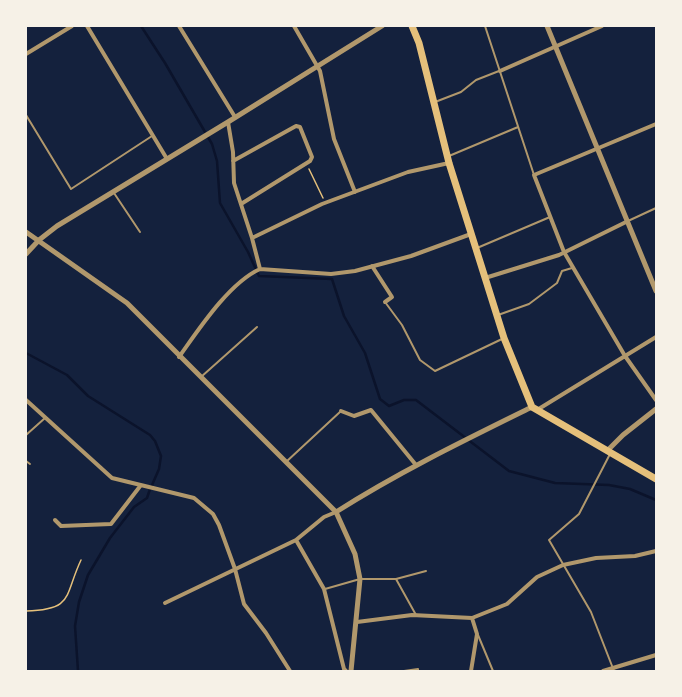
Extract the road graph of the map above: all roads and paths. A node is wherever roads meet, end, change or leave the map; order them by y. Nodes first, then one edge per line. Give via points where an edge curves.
1 (72, 26) edge
2 (87, 26) edge
3 (178, 26) edge
4 (294, 26) edge
5 (382, 26) edge
6 (412, 26) edge
7 (485, 26) edge
8 (547, 26) edge
9 (602, 26) edge
10 (556, 46) junction
11 (26, 54) edge
12 (318, 65) junction
13 (500, 70) junction
14 (434, 103) junction
15 (26, 115) edge
16 (235, 117) junction
17 (228, 122) junction
18 (656, 124) edge
19 (518, 127) junction
20 (152, 136) junction
21 (598, 148) junction
22 (166, 159) junction
23 (449, 160) junction
24 (233, 162) junction
25 (306, 164) junction
26 (534, 176) junction
27 (113, 192) junction
28 (355, 192) junction
29 (326, 203) junction
30 (241, 204) junction
31 (656, 208) edge
32 (550, 217) junction
33 (628, 221) junction
34 (26, 232) edge
35 (140, 232) dead end
36 (471, 234) junction
37 (252, 238) junction
38 (39, 240) junction
39 (476, 248) junction
40 (564, 252) junction
41 (26, 254) edge
42 (372, 266) junction
43 (574, 268) junction
44 (260, 269) junction
45 (485, 278) junction
46 (656, 291) edge
47 (385, 302) joint
48 (497, 316) junction
49 (257, 326) dead end
50 (656, 337) edge
51 (504, 338) junction
52 (625, 356) junction
53 (180, 357) junction
54 (200, 377) junction
55 (26, 400) edge
56 (656, 400) edge
57 (535, 409) junction
58 (656, 409) edge
59 (341, 411) joint
60 (45, 418) junction
61 (26, 435) edge
62 (609, 452) junction
63 (26, 461) edge
64 (286, 463) junction
65 (30, 464) dead end
66 (416, 465) junction
67 (656, 479) edge
68 (141, 485) junction
69 (336, 512) junction
70 (55, 520) dead end
71 (296, 540) junction
72 (656, 551) edge
73 (81, 560) dead end
74 (563, 565) junction
75 (235, 569) junction
76 (426, 571) dead end
77 (360, 579) junction
78 (396, 579) junction
79 (324, 590) junction
80 (165, 603) dead end
81 (26, 611) edge
82 (416, 615) junction
83 (472, 618) junction
84 (357, 622) junction
85 (477, 634) junction
86 (656, 655) edge
87 (614, 670) edge
88 (290, 671) edge
89 (346, 671) edge
90 (351, 671) edge
91 (404, 671) edge
92 (418, 671) edge
93 (471, 671) edge
94 (493, 671) edge
95 (603, 671) edge

1 - 11 street
2 - 20 street
3 - 16 street
4 - 12 street
5 - 12 street
6 - 14 main road via 419,43
7 - 13 lane
8 - 10 street
9 - 10 street
10 - 13 street
10 - 21 street
12 - 16 street
12 - 28 street via 334,139
13 - 14 lane
13 - 19 lane
14 - 23 main road
15 - 20 lane via 72,189
16 - 17 street
17 - 22 street
17 - 24 street
18 - 21 street
19 - 23 lane
19 - 26 lane
20 - 22 street
21 - 26 street
21 - 33 street
22 - 27 street
23 - 28 street
23 - 36 main road
24 - 25 street via 296,126 300,127 312,157
24 - 30 street via 234,183
25 - 29 path
25 - 30 street
26 - 32 street
27 - 35 lane
27 - 38 street
28 - 29 street
29 - 37 street
30 - 37 street
31 - 33 lane
32 - 39 lane
32 - 40 street
33 - 40 street
33 - 46 street
34 - 38 street
36 - 39 main road
36 - 42 street via 411,256
37 - 44 street
38 - 41 street
38 - 53 street via 118,296
39 - 45 main road
40 - 43 street
40 - 45 street
42 - 44 street via 331,274
42 - 47 street via 392,297
43 - 48 lane via 562,271 557,283 529,304
43 - 52 street
44 - 53 street via 231,292 206,320
45 - 48 main road
47 - 51 lane via 402,325 420,360 435,371
48 - 51 main road
49 - 54 lane
50 - 52 street
51 - 57 main road
52 - 56 street
52 - 57 street
53 - 54 street
54 - 64 street
55 - 60 street
57 - 62 main road
57 - 66 street
58 - 62 street via 623,435
59 - 64 lane
59 - 66 street via 354,416 371,410
60 - 61 lane
60 - 68 street via 112,478
62 - 67 main road
62 - 74 lane via 579,514 549,540
63 - 65 lane
64 - 69 street
66 - 69 street
68 - 70 street via 111,524 61,526
68 - 75 street via 194,498 213,514 220,525
69 - 71 street via 324,517
69 - 77 street via 355,554
71 - 75 street
71 - 79 street
72 - 74 street via 635,556 596,558
73 - 81 path via 68,594 60,605 47,610
74 - 83 street via 537,577 507,604
74 - 87 lane via 591,612
75 - 80 street
75 - 88 street via 244,604
76 - 78 lane
77 - 78 lane
77 - 79 lane
77 - 84 street
78 - 82 lane
79 - 89 street
82 - 83 street
82 - 84 street
83 - 85 street
84 - 90 street
85 - 93 street
85 - 94 lane
86 - 87 street
87 - 95 street
91 - 92 lane

